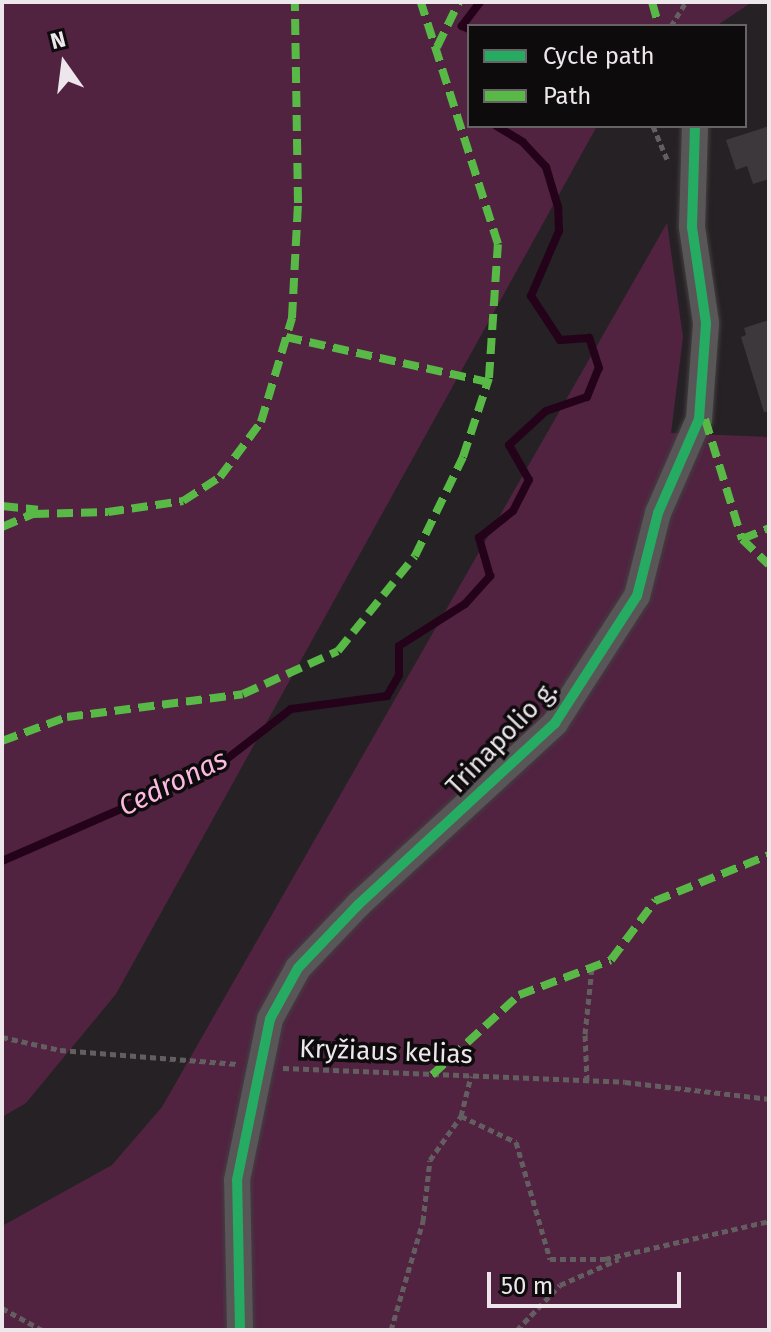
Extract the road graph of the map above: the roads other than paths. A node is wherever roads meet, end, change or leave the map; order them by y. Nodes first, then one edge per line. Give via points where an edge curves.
1 (695, 128) edge
2 (240, 1330) edge

1 - 2 street, Trinapolio g. via 692,227 706,323 699,419 658,513 637,596 555,723 359,904 298,968 270,1019 237,1180

